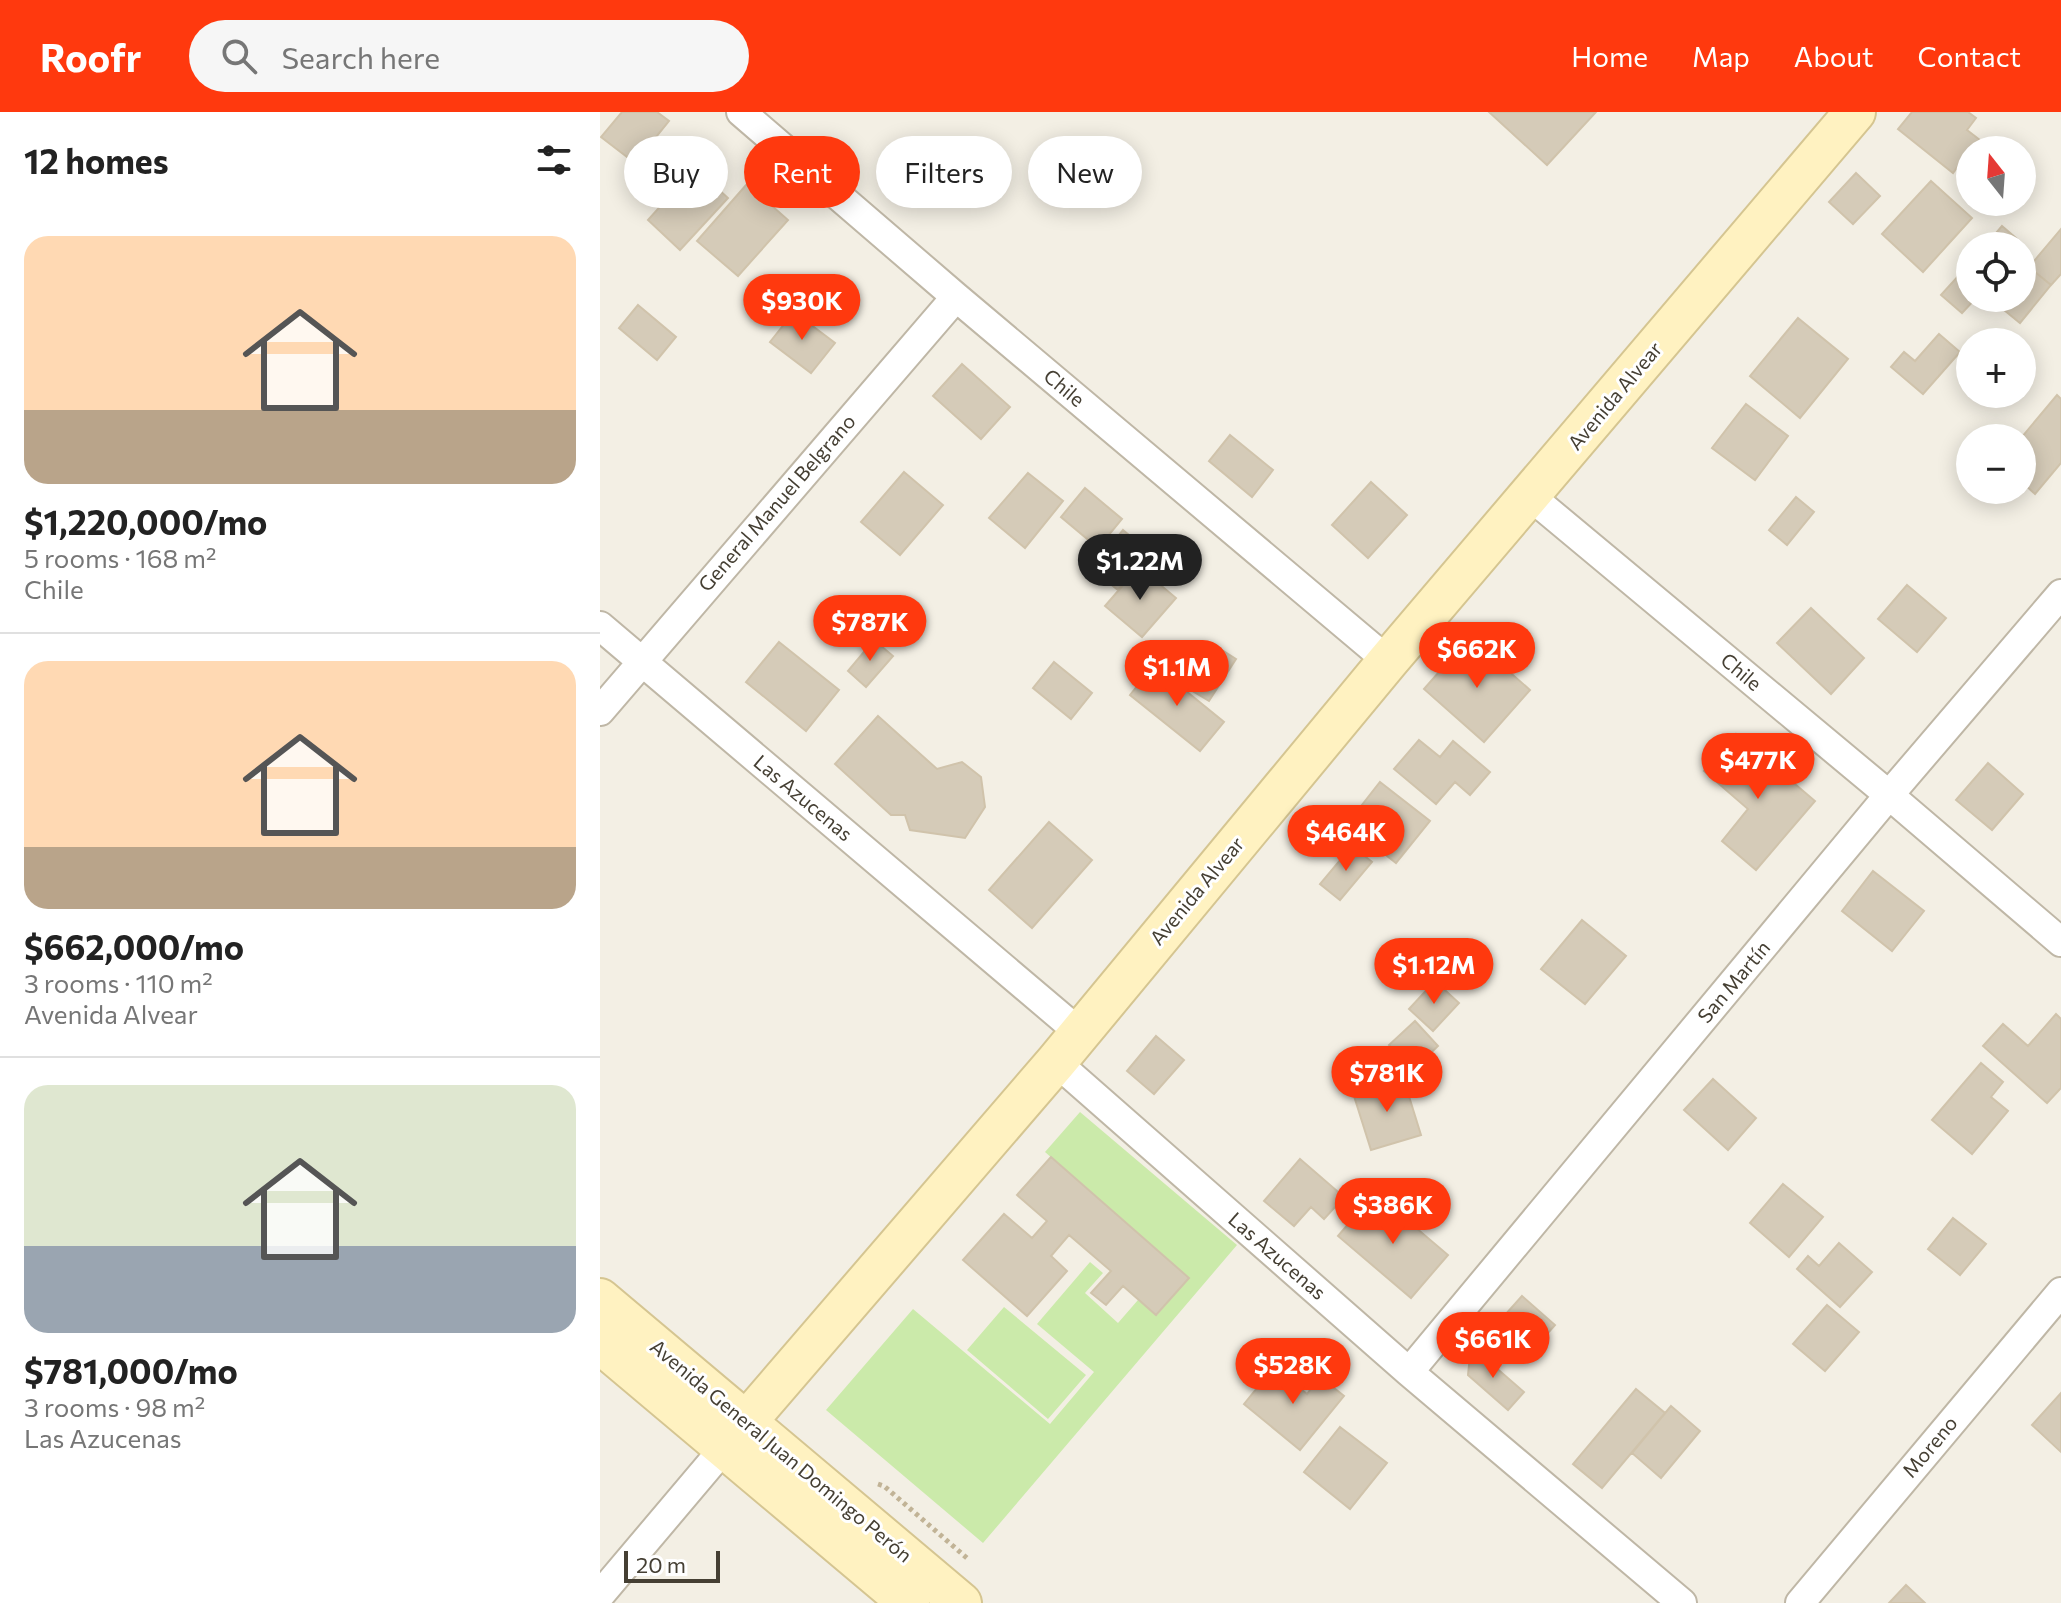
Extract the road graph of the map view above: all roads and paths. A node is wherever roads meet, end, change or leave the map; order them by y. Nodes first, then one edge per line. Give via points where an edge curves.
1 (741, 112) edge
2 (1855, 112) edge
3 (956, 297) junction
4 (1530, 496) junction
5 (2061, 594) edge
6 (600, 626) edge
7 (641, 661) junction
8 (1388, 661) junction
9 (600, 711) edge
10 (1889, 795) junction
11 (2061, 942) edge
12 (1068, 1047) junction
13 (2061, 1292) edge
14 (600, 1299) edge
15 (600, 1343) edge
16 (1409, 1372) junction
17 (735, 1435) junction
18 (871, 1482) dead end
19 (968, 1586) edge
20 (600, 1595) edge
21 (909, 1603) edge
22 (1682, 1603) edge
23 (1800, 1603) edge

1 - 3 street, Chile
2 - 4 street, Avenida Alvear
3 - 7 street, General Manuel Belgrano
3 - 8 street, Chile
4 - 8 street, Avenida Alvear
4 - 10 street, Chile
5 - 10 street, San Martín
6 - 7 street, Las Azucenas
7 - 9 street, General Manuel Belgrano
7 - 12 street, Las Azucenas
8 - 12 street, Avenida Alvear
10 - 11 street, Chile
10 - 16 street, San Martín
12 - 16 street, Las Azucenas
12 - 17 street, Avenida Alvear
13 - 23 street, Moreno
14 - 17 street, Avenida General Juan Domingo Perón
15 - 17 street, Avenida General Juan Domingo Perón
16 - 22 street, Las Azucenas
17 - 19 street, Avenida General Juan Domingo Perón
17 - 20 street, Avenida Alvear
17 - 21 street, Avenida General Juan Domingo Perón
18 - 19 path via 884,1486 966,1556

